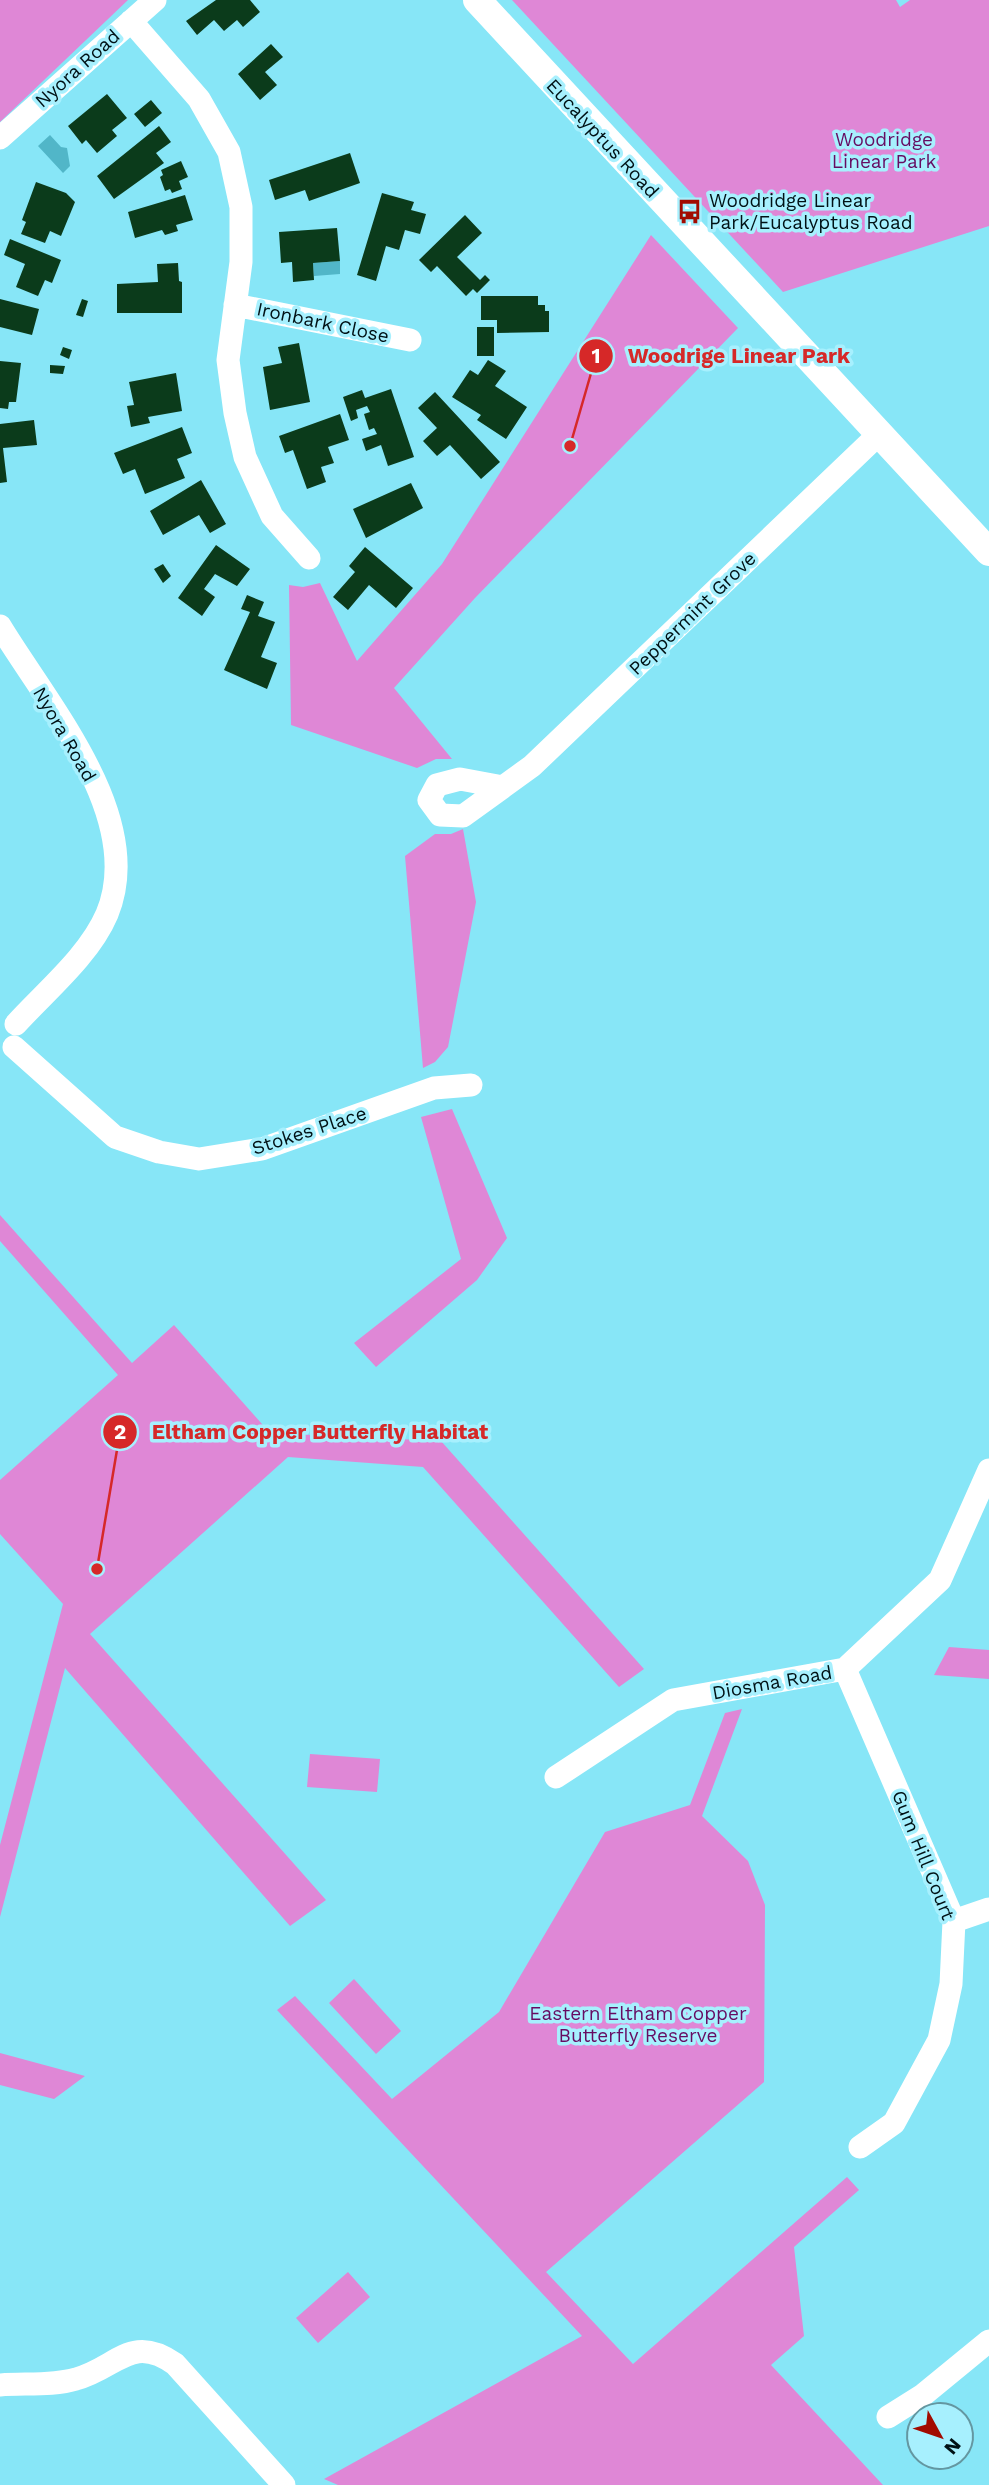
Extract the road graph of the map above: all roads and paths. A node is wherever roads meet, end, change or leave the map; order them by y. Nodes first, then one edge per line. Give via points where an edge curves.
1 (155, 0) edge
2 (477, 0) edge
3 (131, 21) junction
4 (0, 138) edge
5 (235, 305) junction
6 (410, 340) dead end
7 (878, 435) junction
8 (989, 552) edge
9 (309, 558) dead end
10 (0, 626) edge
11 (503, 788) dead end
12 (8, 1035) edge
13 (471, 1085) dead end
14 (989, 1471) edge
15 (845, 1669) junction
16 (556, 1777) dead end
17 (989, 1909) edge
18 (954, 1921) junction
19 (860, 2147) dead end
20 (989, 2341) edge
21 (0, 2385) edge
22 (888, 2417) dead end
23 (284, 2485) edge

1 - 3 street, Nyora Road
2 - 7 street, Eucalyptus Road
3 - 4 street, Nyora Road
3 - 5 street via 199,99 229,152 241,207
5 - 6 street, Ironbark Close
5 - 9 street via 228,360 245,457 272,516
7 - 8 street, Eucalyptus Road
7 - 11 street, Peppermint Grove via 532,766
10 - 12 street, Nyora Road via 87,765 113,832 117,860 116,887 95,935
12 - 13 street, Stokes Place via 92,1120 115,1137 159,1152 199,1158 262,1149 434,1088
14 - 15 street, Diosma Road via 940,1580
15 - 16 street, Diosma Road via 673,1700
15 - 18 street, Gum Hill Court
17 - 18 street
18 - 19 street, Gum Hill Court via 951,1984 940,2040 894,2123
20 - 22 street
21 - 23 street via 74,2380 98,2372 122,2355 146,2350 162,2355

